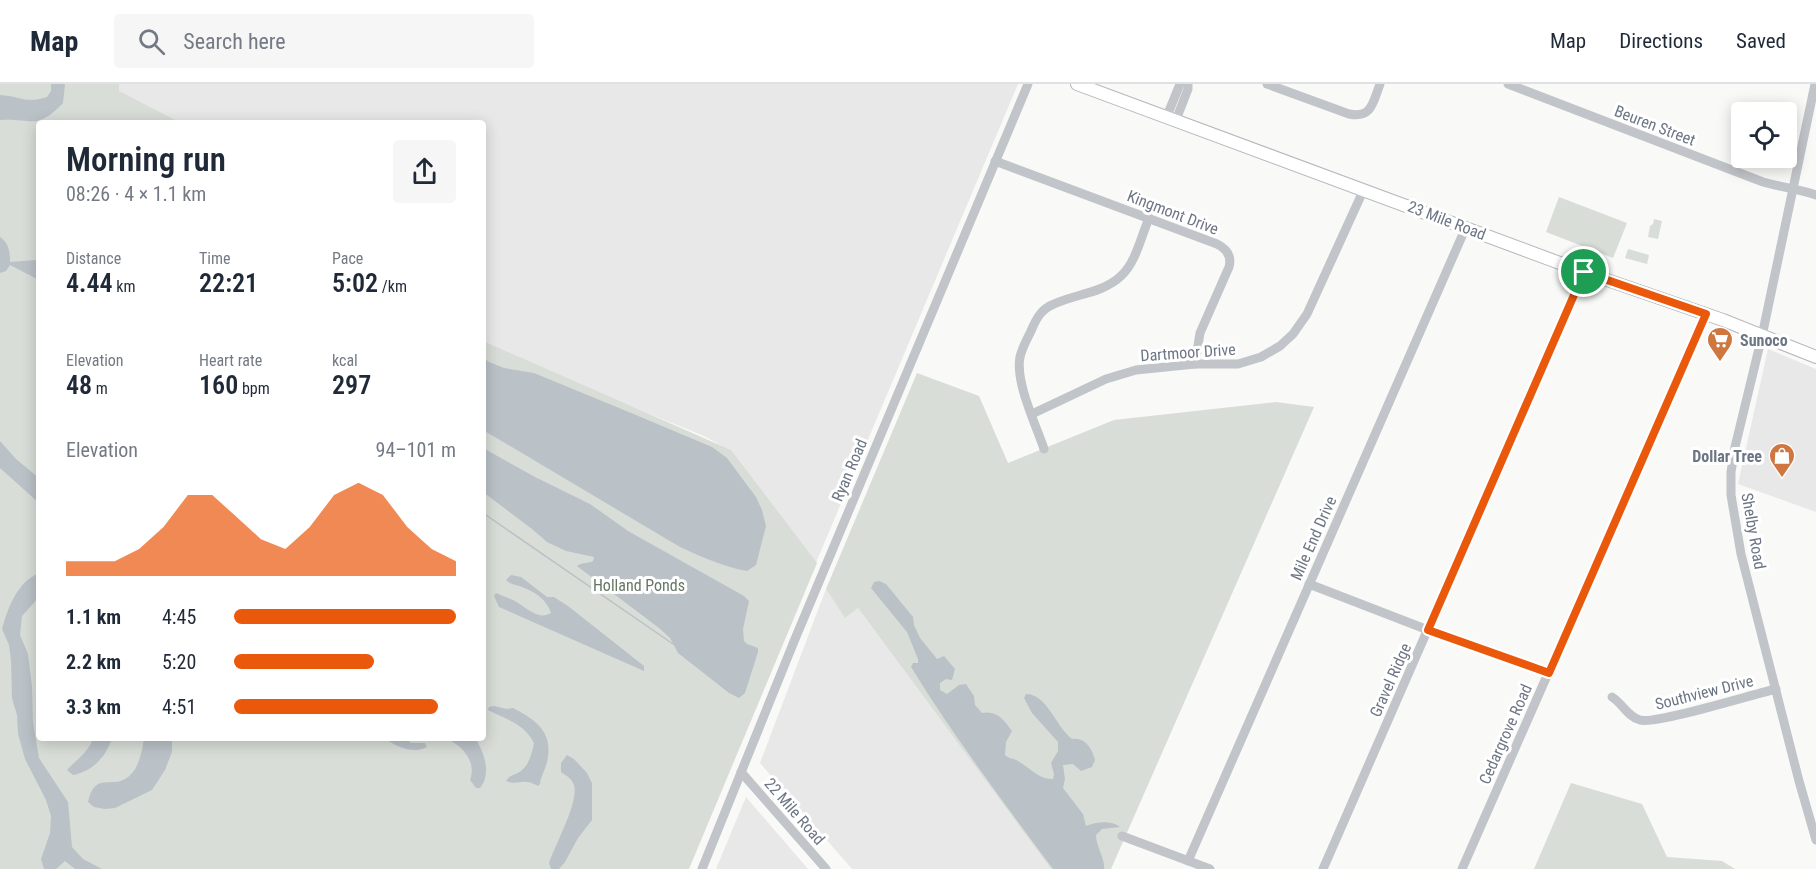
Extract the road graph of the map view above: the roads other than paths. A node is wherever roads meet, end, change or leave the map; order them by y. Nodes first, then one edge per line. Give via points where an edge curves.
1 (1028, 84) edge
2 (1077, 84) edge
3 (1179, 84) edge
4 (1188, 84) edge
5 (1267, 84) edge
6 (1380, 84) edge
7 (1508, 84) edge
8 (1815, 84) edge
9 (1172, 118) junction
10 (995, 161) junction
11 (1364, 189) junction
12 (1793, 189) junction
13 (1816, 195) edge
14 (1149, 218) junction
15 (1466, 227) junction
16 (1584, 272) junction
17 (1706, 314) junction
18 (1762, 336) junction
19 (1816, 357) edge
20 (1195, 364) junction
21 (1032, 414) junction
22 (1044, 449) dead end
23 (1309, 584) junction
24 (1428, 630) junction
25 (1549, 673) junction
26 (1776, 689) junction
27 (1612, 697) dead end
28 (741, 772) junction
29 (1814, 822) edge
30 (1122, 836) dead end
31 (1816, 840) edge
32 (1188, 861) junction
33 (702, 869) edge
34 (826, 869) edge
35 (1210, 869) edge
36 (1323, 869) edge
37 (1462, 869) edge

1 - 10 street, Ryan Road
2 - 9 main road, 23 Mile Road
3 - 9 street
4 - 9 street
5 - 6 street via 1358,116 1370,109
7 - 12 street, Beuren Street via 1763,182
8 - 12 street, Shelby Road
9 - 11 main road, 23 Mile Road
10 - 14 street, Kingmont Drive
10 - 28 street, Ryan Road
11 - 15 main road, 23 Mile Road
11 - 20 street, Dartmoor Drive via 1311,305 1293,334 1271,352 1247,362
12 - 13 street, Beuren Street
12 - 18 street, Shelby Road
14 - 20 street, Kingmont Drive via 1217,244 1230,256 1229,267 1200,333
14 - 21 street via 1132,261 1120,277 1092,292 1051,304 1036,319 1019,369
15 - 16 main road, 23 Mile Road
15 - 23 street, Mile End Drive
16 - 17 main road, 23 Mile Road
16 - 24 street, Gravel Ridge
17 - 18 main road, 23 Mile Road
17 - 25 street, Cedargrove Road
18 - 19 main road, 23 Mile Road
18 - 26 street, Shelby Road via 1735,447 1731,495 1741,554
20 - 21 street, Dartmoor Drive via 1145,368 1116,376
21 - 22 street
23 - 24 street
23 - 32 street, Mile End Drive
24 - 25 street
24 - 36 street, Gravel Ridge
25 - 37 street, Cedargrove Road
26 - 27 street, Southview Drive via 1645,721 1630,715
26 - 29 street, Shelby Road via 1799,782
28 - 33 street, Ryan Road
28 - 34 street, 22 Mile Road
29 - 31 street, Shelby Road
30 - 32 street
32 - 35 street

